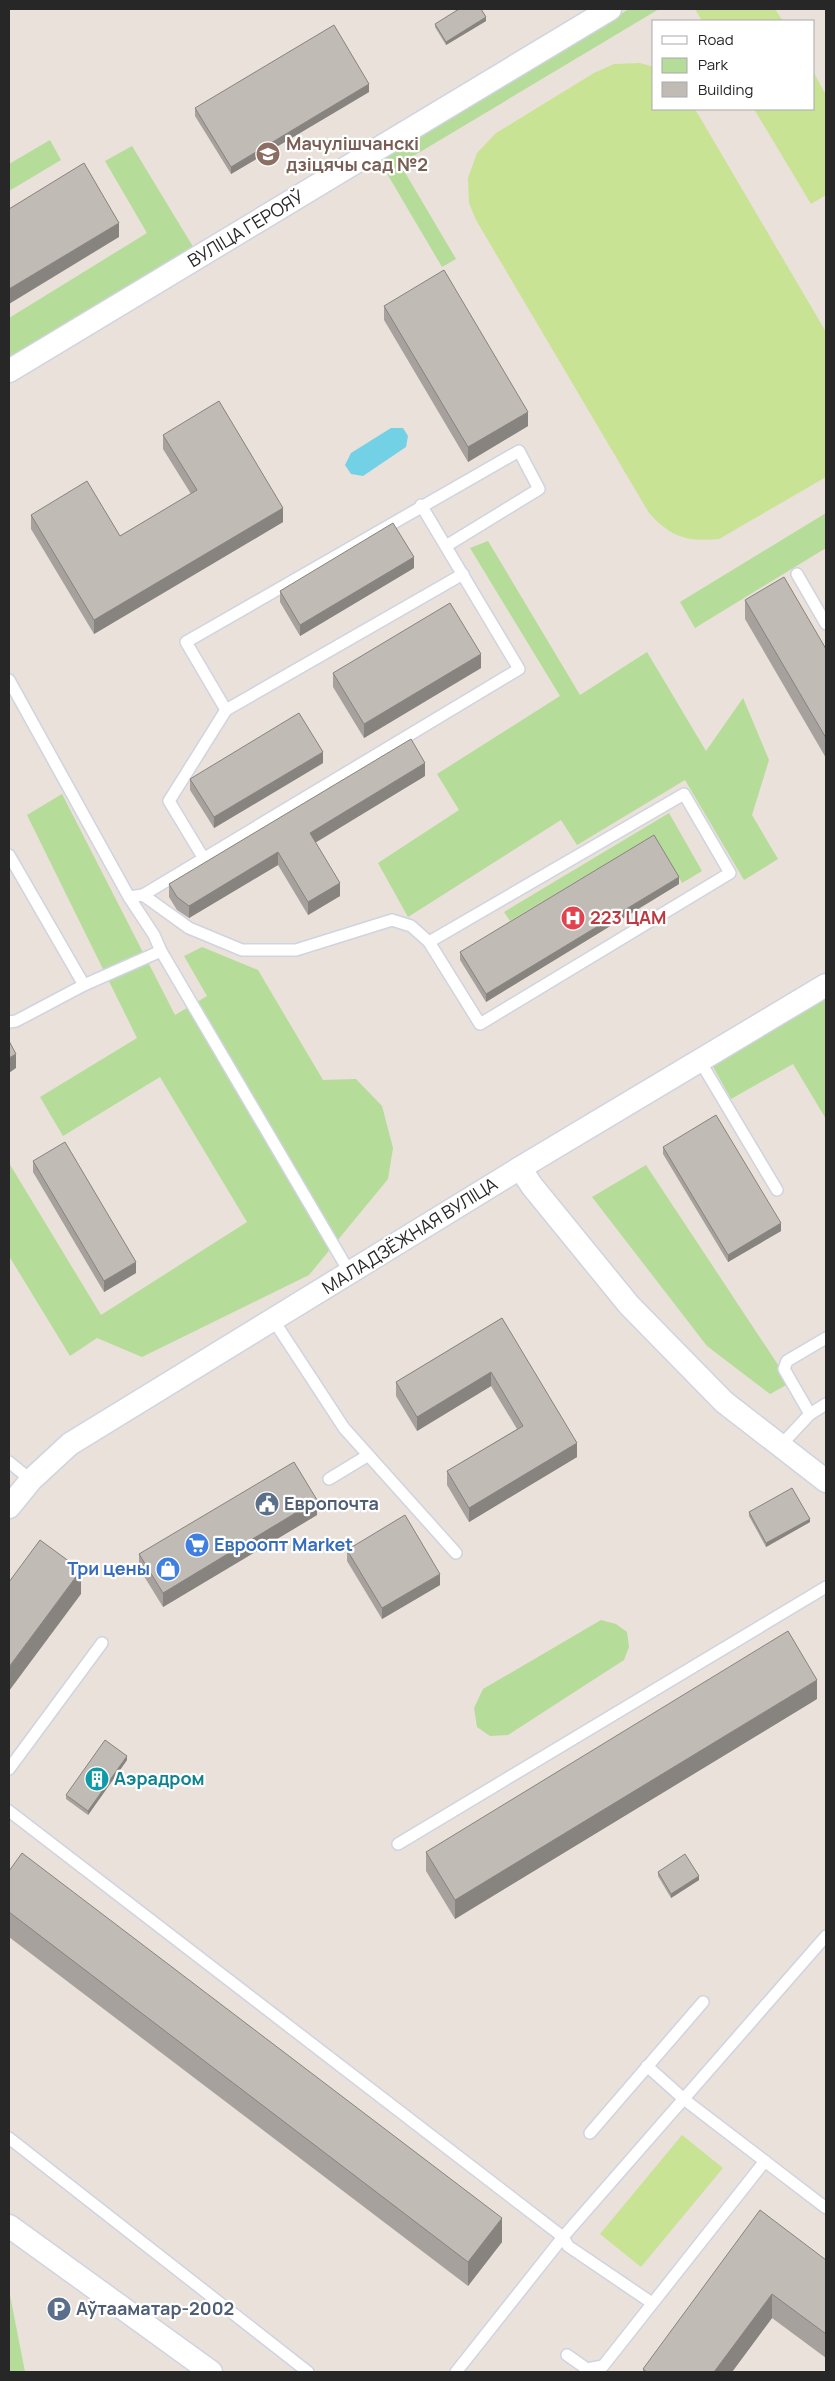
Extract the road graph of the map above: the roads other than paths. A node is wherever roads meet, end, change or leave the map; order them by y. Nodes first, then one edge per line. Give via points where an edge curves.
1 (610, 9) edge
2 (9, 371) edge
3 (421, 505) junction
4 (446, 546) junction
5 (463, 574) junction
6 (797, 574) dead end
7 (826, 624) edge
8 (9, 680) edge
9 (226, 710) junction
10 (9, 855) edge
11 (204, 858) junction
12 (143, 895) junction
13 (129, 898) junction
14 (429, 942) junction
15 (161, 951) junction
16 (84, 985) junction
17 (826, 985) edge
18 (9, 1022) edge
19 (700, 1061) junction
20 (520, 1168) junction
21 (777, 1190) dead end
22 (350, 1273) junction
23 (274, 1321) junction
24 (826, 1338) edge
25 (826, 1404) edge
26 (810, 1414) junction
27 (780, 1445) junction
28 (367, 1456) junction
29 (9, 1462) edge
30 (329, 1479) dead end
31 (31, 1480) junction
32 (826, 1481) edge
33 (9, 1507) edge
34 (456, 1553) dead end
35 (826, 1587) edge
36 (102, 1643) dead end
37 (9, 1769) edge
38 (9, 1811) edge
39 (398, 1844) dead end
40 (826, 1936) edge
41 (703, 2002) dead end
42 (647, 2066) junction
43 (685, 2100) junction
44 (590, 2133) dead end
45 (9, 2138) edge
46 (765, 2161) junction
47 (826, 2208) edge
48 (9, 2226) edge
49 (563, 2237) junction
50 (652, 2303) junction
51 (567, 2355) dead end
52 (211, 2372) edge
53 (308, 2372) edge
54 (456, 2372) edge

1 - 2 street, ВУЛІЦА ГЕРОЯЎ
3 - 4 lane
3 - 4 lane via 519,451 539,489
3 - 9 lane via 186,642
4 - 5 lane
5 - 9 lane
5 - 11 lane via 520,669
6 - 7 lane
8 - 13 lane
9 - 11 lane via 169,801
10 - 16 lane
11 - 12 lane
12 - 13 lane
12 - 14 lane via 190,928 242,950 296,950 392,920 412,926
13 - 15 lane via 154,934
14 - 14 lane via 480,1024 730,873 684,794
15 - 16 lane
15 - 22 lane
16 - 18 lane
17 - 19 street, МАЛАДЗЁЖНАЯ ВУЛІЦА
19 - 20 street, МАЛАДЗЁЖНАЯ ВУЛІЦА
19 - 21 lane
20 - 22 street, МАЛАДЗЁЖНАЯ ВУЛІЦА
20 - 27 street via 629,1305 724,1402
22 - 23 street, МАЛАДЗЁЖНАЯ ВУЛІЦА
23 - 28 lane via 344,1428
23 - 31 street, МАЛАДЗЁЖНАЯ ВУЛІЦА via 70,1444
24 - 26 lane via 787,1361 784,1368
25 - 26 lane
26 - 27 lane
27 - 32 street
28 - 30 lane
28 - 34 lane
29 - 31 lane
31 - 33 street, МАЛАДЗЁЖНАЯ ВУЛІЦА
35 - 39 lane
36 - 37 lane
38 - 49 lane
40 - 43 lane
41 - 42 lane
42 - 43 lane
42 - 44 lane
43 - 46 lane
43 - 49 lane
45 - 53 lane
46 - 47 lane
46 - 50 lane
48 - 52 street
49 - 50 lane via 568,2246
49 - 54 lane
50 - 51 lane via 603,2366 587,2369

